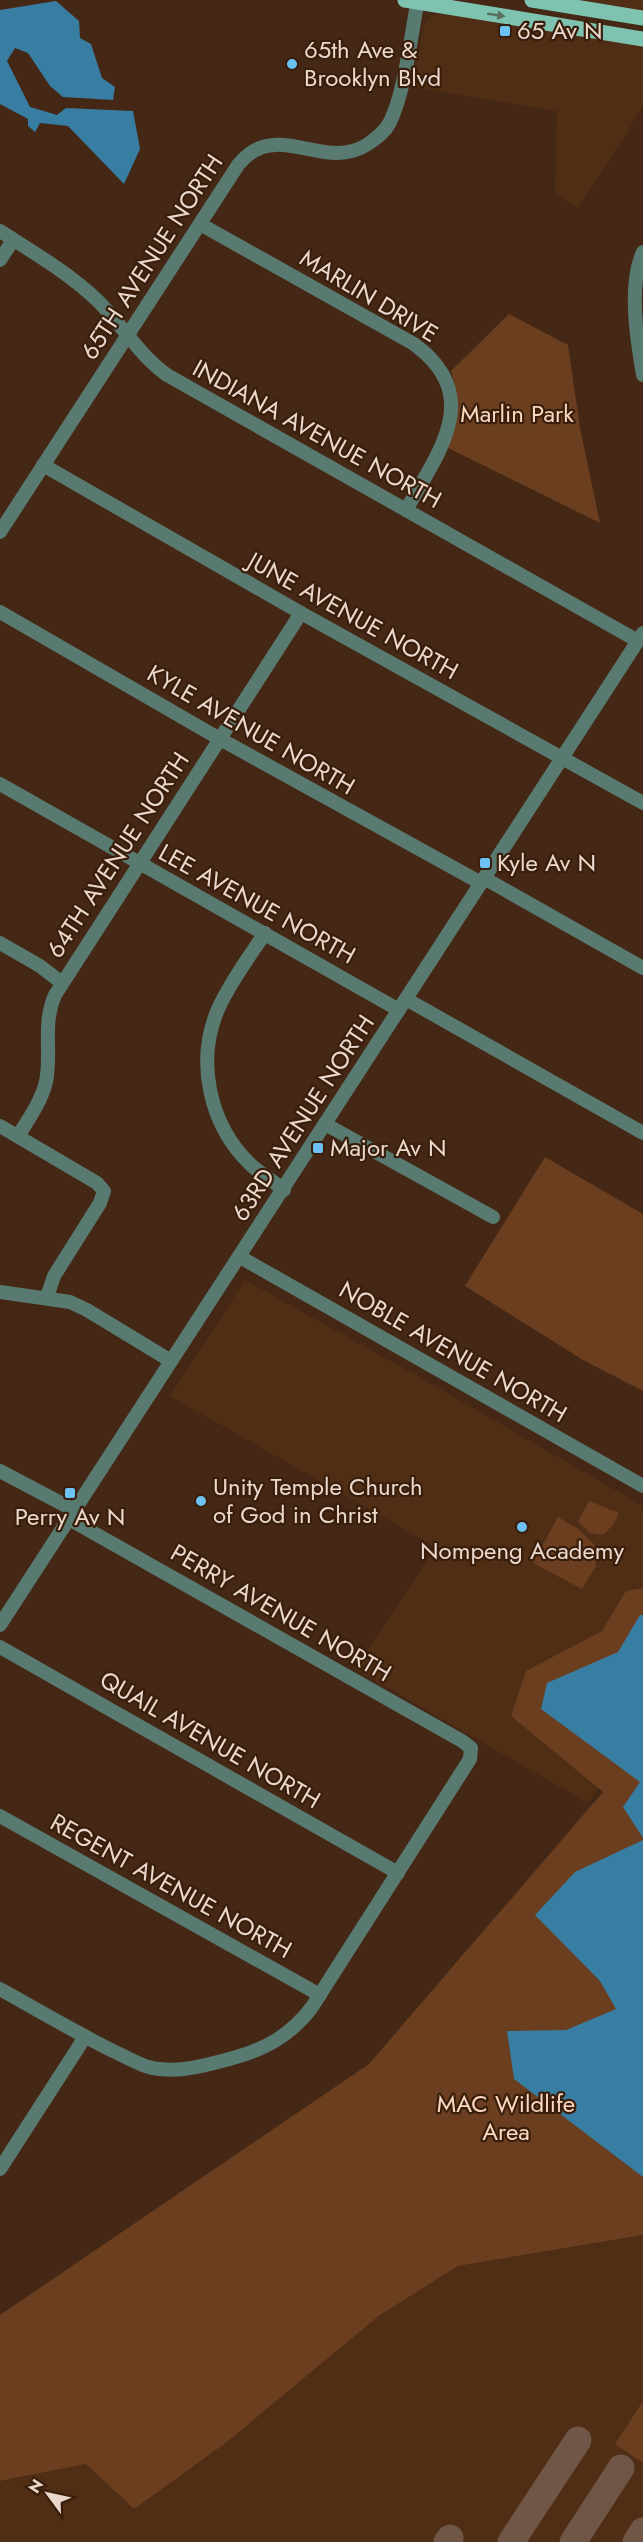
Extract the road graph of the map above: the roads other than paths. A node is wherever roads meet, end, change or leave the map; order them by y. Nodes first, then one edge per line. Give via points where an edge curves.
1 (532, 0) edge
2 (413, 1) edge
3 (643, 18) edge
4 (643, 39) edge
5 (200, 224) junction
6 (0, 231) edge
7 (13, 240) junction
8 (643, 252) edge
9 (0, 260) edge
10 (640, 330) edge
11 (126, 337) junction
12 (643, 375) edge
13 (44, 465) junction
14 (406, 510) junction
15 (0, 532) edge
16 (0, 612) edge
17 (301, 614) junction
18 (641, 637) edge
19 (220, 739) junction
20 (562, 757) junction
21 (0, 784) edge
22 (643, 803) edge
23 (138, 864) junction
24 (482, 881) junction
25 (265, 933) junction
26 (0, 943) edge
27 (643, 968) edge
28 (62, 983) junction
29 (402, 1005) junction
30 (325, 1125) junction
31 (0, 1126) edge
32 (643, 1133) edge
33 (18, 1136) junction
34 (284, 1190) junction
35 (493, 1217) dead end
36 (240, 1257) junction
37 (0, 1292) edge
38 (47, 1297) junction
39 (171, 1361) junction
40 (0, 1470) edge
41 (643, 1486) edge
42 (72, 1515) junction
43 (0, 1625) edge
44 (0, 1647) edge
45 (0, 1816) edge
46 (398, 1873) junction
47 (0, 1989) edge
48 (320, 1995) junction
49 (85, 2037) junction
50 (0, 2169) edge

1 - 3 main road
2 -> 4 main road
2 - 5 street, 65TH AVENUE NORTH via 397,106 378,137 364,147 333,154 272,145 258,148 238,165
5 - 11 street, 65TH AVENUE NORTH
5 - 14 street, MARLIN DRIVE via 414,344 438,366 450,398 448,432
6 - 7 street, INDIANA AVENUE NORTH
7 - 9 street
7 - 11 street, INDIANA AVENUE NORTH via 80,284
8 - 10 street via 636,281
10 - 12 street
11 - 13 street, 65TH AVENUE NORTH
11 - 14 street, INDIANA AVENUE NORTH via 167,375
13 - 15 street, 65TH AVENUE NORTH
13 - 17 street, JUNE AVENUE NORTH
14 - 18 street, INDIANA AVENUE NORTH
16 - 19 street, KYLE AVENUE NORTH
17 - 19 street, 64TH AVENUE NORTH
17 - 20 street, JUNE AVENUE NORTH
18 - 20 street, 63RD AVENUE NORTH
19 - 23 street, 64TH AVENUE NORTH
19 - 24 street, KYLE AVENUE NORTH
20 - 22 street, JUNE AVENUE NORTH
20 - 24 street, 63RD AVENUE NORTH
21 - 23 street, LEE AVENUE NORTH
23 - 25 street, LEE AVENUE NORTH
23 - 28 street, 64TH AVENUE NORTH
24 - 27 street, KYLE AVENUE NORTH
24 - 29 street, 63RD AVENUE NORTH
25 - 29 street, LEE AVENUE NORTH
25 - 34 street via 219,1008 210,1032 207,1080 212,1104 235,1147
26 - 28 street
28 - 33 street, 64TH AVENUE NORTH via 47,1020 46,1083
29 - 30 street, 63RD AVENUE NORTH
29 - 32 street, LEE AVENUE NORTH
30 - 34 street, 63RD AVENUE NORTH
30 - 35 street
31 - 33 street
33 - 38 street via 104,1191 54,1276
34 - 36 street, 63RD AVENUE NORTH
36 - 39 street, 63RD AVENUE NORTH
36 - 41 street, NOBLE AVENUE NORTH
37 - 38 street
38 - 39 street via 87,1310
39 - 42 street, 63RD AVENUE NORTH
40 - 42 street, PERRY AVENUE NORTH
42 - 43 street, 63RD AVENUE NORTH
42 - 46 street, PERRY AVENUE NORTH via 471,1748 470,1759
44 - 46 street, QUAIL AVENUE NORTH
45 - 48 street, REGENT AVENUE NORTH
46 - 48 street
47 - 49 street
48 - 49 street via 301,2021 272,2044 203,2066 152,2067
49 - 50 street

